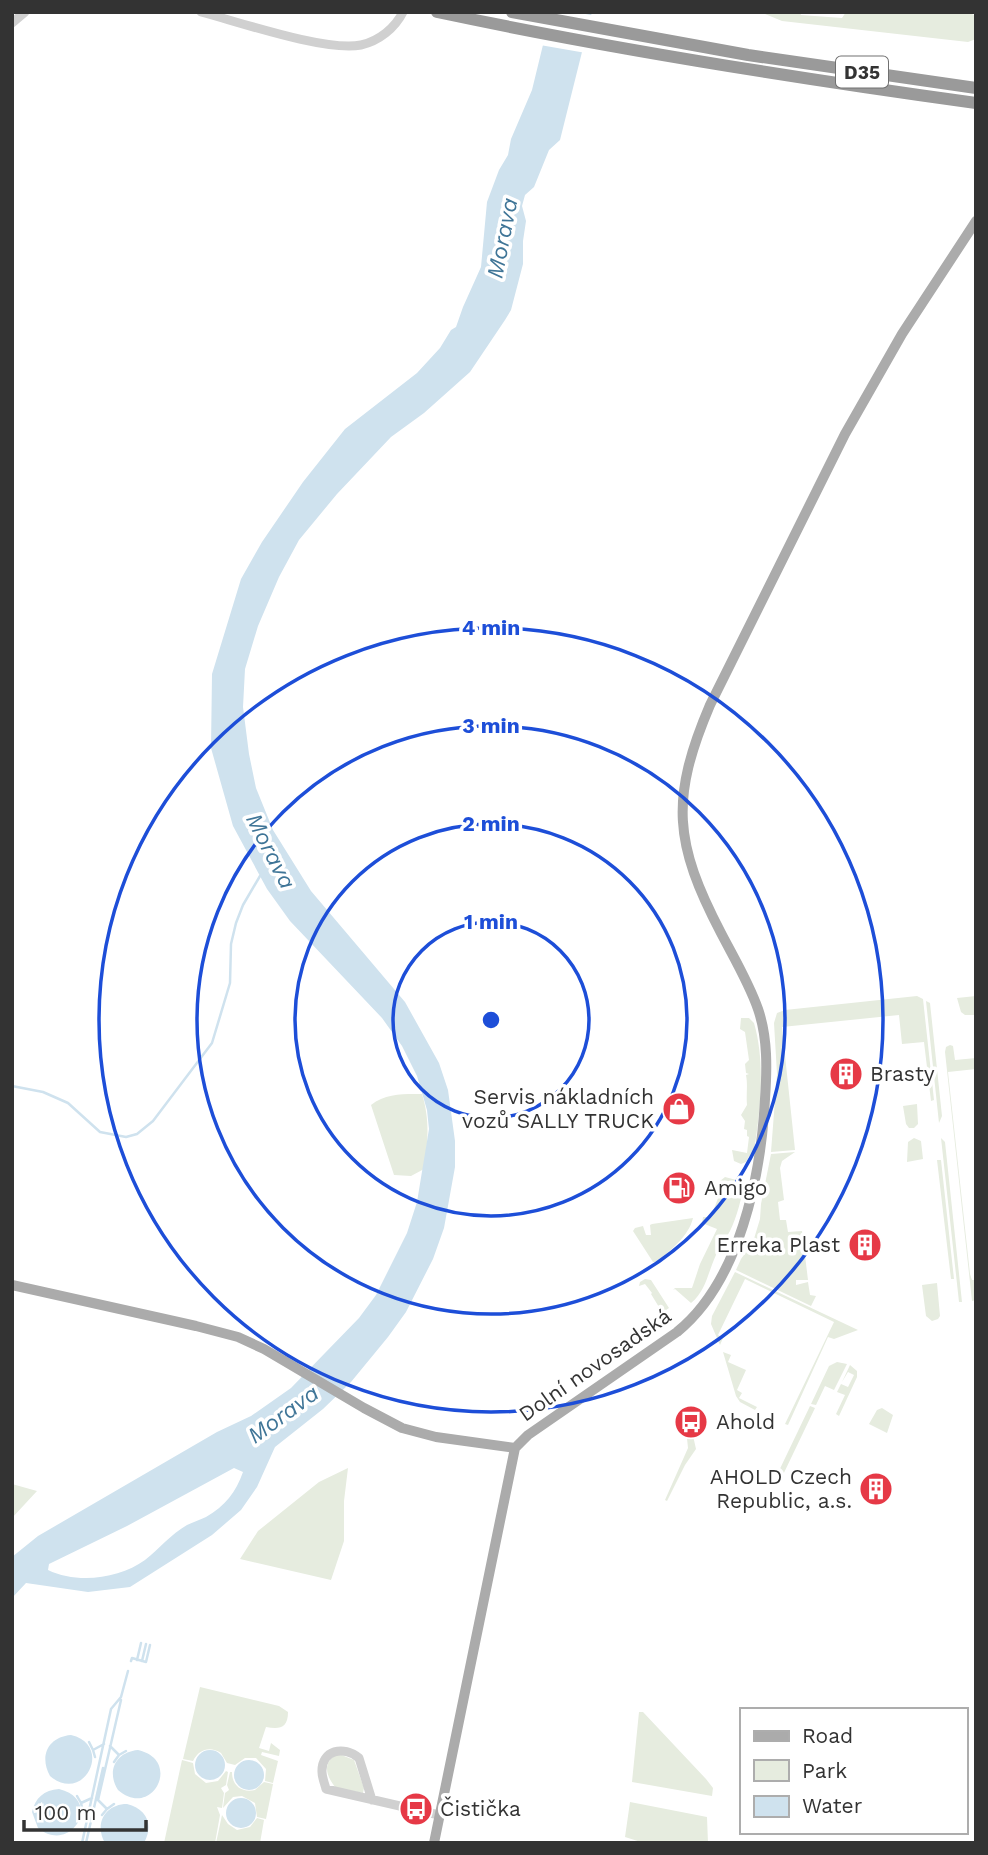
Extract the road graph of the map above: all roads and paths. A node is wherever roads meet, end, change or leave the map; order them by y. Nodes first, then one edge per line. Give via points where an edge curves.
1 (25, 12) edge
2 (201, 12) edge
3 (403, 12) edge
4 (437, 12) edge
5 (512, 12) edge
6 (12, 23) edge
7 (976, 88) edge
8 (976, 103) edge
9 (976, 221) edge
10 (12, 1285) edge
11 (515, 1448) junction
12 (372, 1800) junction
13 (439, 1815) junction
14 (434, 1843) edge

1 - 6 street
2 - 3 street via 348,46 379,38
4 - 8 highway, D35 via 636,51
5 - 7 highway, D35 via 748,55
9 - 11 main road, Dolní novosadská via 909,323 845,434 710,705 689,760 682,813 690,860 705,903 758,1009 765,1041 762,1143 734,1249 718,1282 684,1326
10 - 11 main road via 238,1337 414,1432
11 - 13 main road, Dolní novosadská
12 - 12 street via 359,1758 344,1750 329,1754 322,1768 326,1789
12 - 13 street
13 - 14 main road, Dolní novosadská

